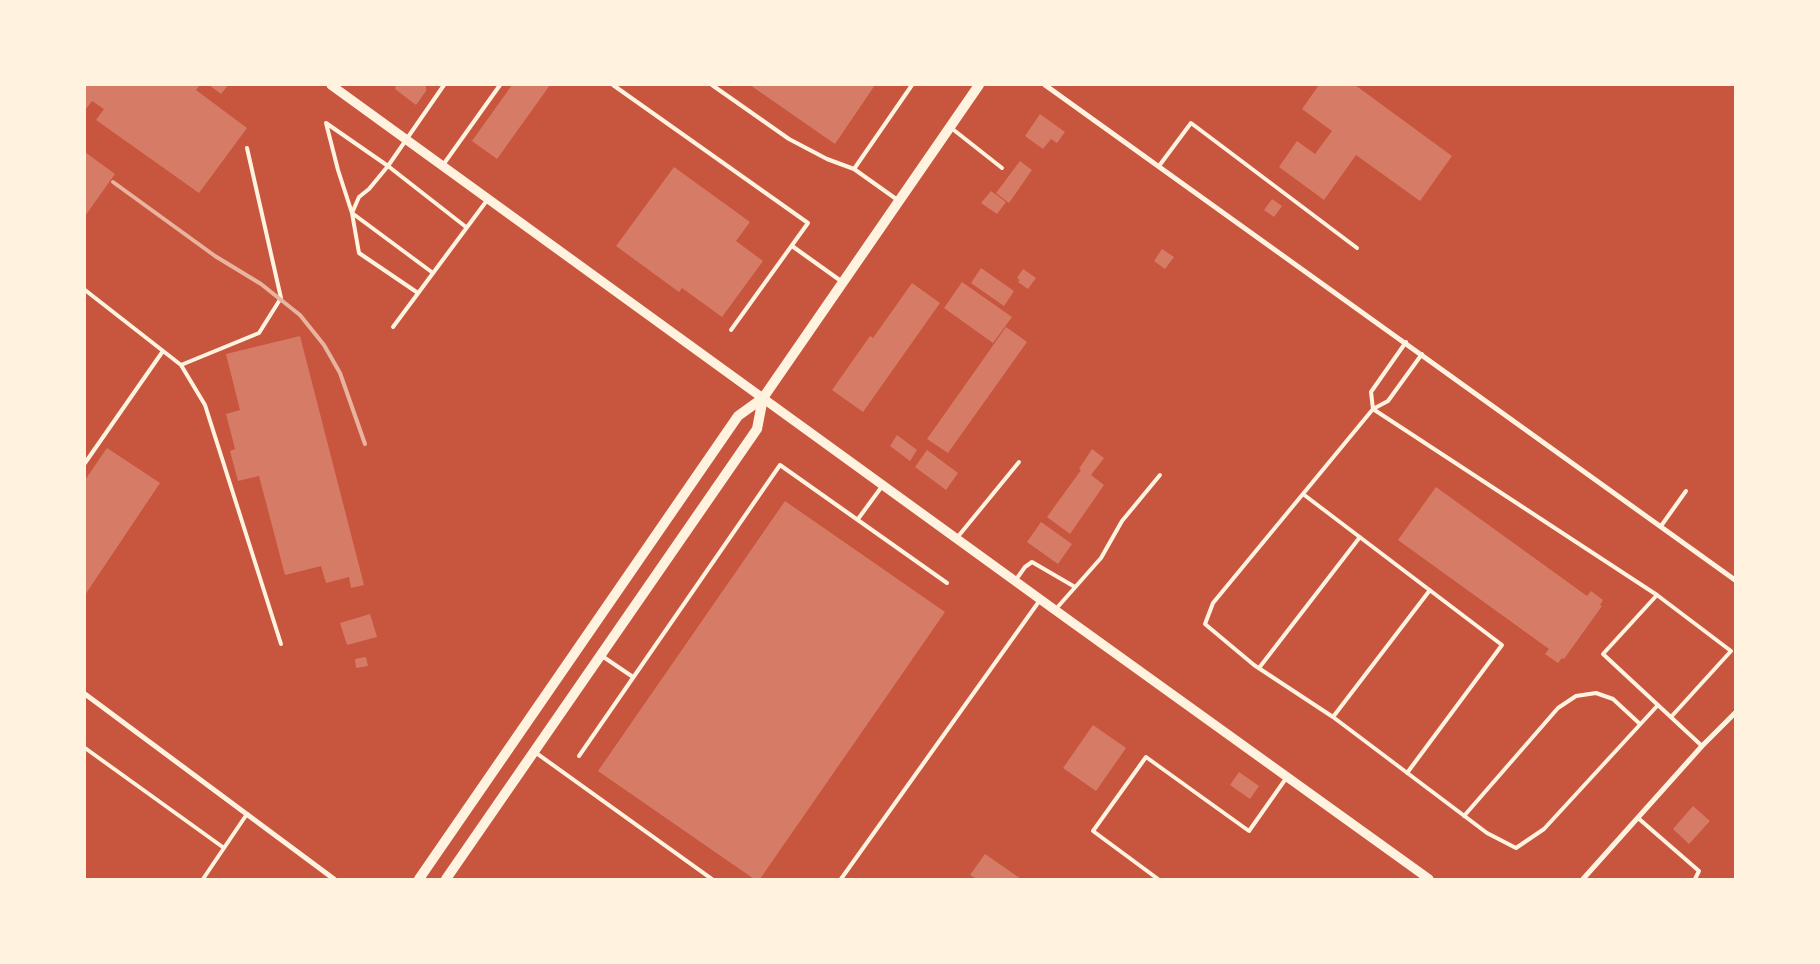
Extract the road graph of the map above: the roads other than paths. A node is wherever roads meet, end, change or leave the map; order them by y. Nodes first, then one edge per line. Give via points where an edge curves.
1 (331, 85) edge
2 (500, 85) edge
3 (613, 85) edge
4 (712, 85) edge
5 (912, 85) edge
6 (979, 85) edge
7 (1045, 85) edge
8 (442, 87) edge
9 (950, 128) junction
10 (405, 139) junction
11 (247, 148) dead end
12 (388, 166) junction
13 (1159, 166) junction
14 (442, 167) junction
15 (1002, 168) dead end
16 (854, 169) junction
17 (488, 200) junction
18 (899, 201) junction
19 (352, 213) junction
20 (466, 227) junction
21 (792, 246) junction
22 (1357, 248) dead end
23 (433, 273) junction
24 (843, 282) junction
25 (85, 290) edge
26 (418, 293) junction
27 (393, 327) dead end
28 (731, 330) dead end
29 (1406, 342) junction
30 (163, 351) junction
31 (1422, 354) junction
32 (181, 365) junction
33 (763, 398) junction
34 (1373, 409) junction
35 (1019, 462) dead end
36 (85, 463) edge
37 (1160, 475) dead end
38 (883, 485) junction
39 (1686, 491) dead end
40 (1303, 494) junction
41 (858, 519) junction
42 (1661, 526) junction
43 (1360, 537) junction
44 (956, 538) junction
45 (1735, 580) edge
46 (1015, 581) junction
47 (947, 583) dead end
48 (1075, 587) junction
49 (1430, 590) junction
50 (1657, 595) junction
51 (1040, 600) junction
52 (1054, 610) junction
53 (281, 644) dead end
54 (601, 655) junction
55 (1259, 668) junction
56 (633, 677) junction
57 (85, 694) edge
58 (1658, 705) junction
59 (1735, 713) edge
60 (1333, 717) junction
61 (1671, 717) junction
62 (1640, 724) junction
63 (1702, 746) junction
64 (85, 748) edge
65 (534, 752) junction
66 (579, 756) dead end
67 (1407, 773) junction
68 (1287, 777) junction
69 (247, 814) junction
70 (1464, 816) junction
71 (1638, 818) junction
72 (224, 848) junction
73 (203, 879) edge
74 (334, 879) edge
75 (419, 879) edge
76 (446, 879) edge
77 (712, 879) edge
78 (841, 879) edge
79 (1158, 879) edge
80 (1429, 879) edge
81 (1583, 879) edge
82 (1695, 879) edge

1 - 10 street
2 - 14 lane
3 - 21 lane via 808,223
4 - 16 lane via 789,139
5 - 16 lane
6 - 9 main road
7 - 13 street
8 - 10 lane
9 - 15 lane
9 - 18 main road
10 - 12 lane
10 - 14 street
11 - 32 lane via 281,298 259,333
12 - 19 lane via 359,197
12 - 19 lane via 326,123
12 - 20 lane
13 - 22 lane via 1191,123
13 - 29 street
14 - 17 street
16 - 18 lane
17 - 20 lane
17 - 33 street
18 - 24 main road
19 - 23 lane
19 - 26 lane via 359,253
20 - 23 lane
21 - 24 lane
21 - 28 lane
23 - 26 lane
24 - 33 main road
25 - 30 lane
26 - 27 lane
29 - 31 street
29 - 34 lane via 1371,392
30 - 32 lane
30 - 36 lane
31 - 34 lane via 1388,401
31 - 42 street
32 - 53 lane via 205,405
33 - 38 street
33 - 54 main road via 757,428
33 - 75 main road via 738,416
34 - 40 lane
34 - 50 lane
35 - 44 lane
37 - 48 lane via 1122,521 1101,558
38 - 41 lane
38 - 44 street
39 - 42 lane
40 - 43 lane
40 - 55 lane via 1213,603 1205,624
41 - 47 lane
41 - 56 lane via 780,465
42 - 45 street
43 - 49 lane
43 - 55 lane
44 - 46 street
46 - 48 lane via 1025,566 1032,562
46 - 51 street
48 - 52 lane
49 - 60 lane
49 - 67 lane via 1502,646
50 - 58 lane via 1603,654
50 - 61 lane via 1731,651
51 - 52 street
51 - 78 lane
52 - 68 street
54 - 56 lane
54 - 65 main road
55 - 60 lane
56 - 66 lane
57 - 69 street
58 - 61 lane
58 - 62 lane
59 - 63 street
60 - 67 lane
61 - 63 lane
62 - 70 lane via 1544,830 1516,848 1486,833
62 - 70 lane via 1613,699 1596,693 1576,696 1558,708
63 - 71 street
64 - 72 lane
65 - 76 main road
65 - 77 lane
67 - 70 lane
68 - 79 lane via 1249,831 1146,757 1093,831
68 - 80 street
69 - 72 lane
69 - 74 street
71 - 81 street
71 - 82 lane via 1699,871
72 - 73 lane

